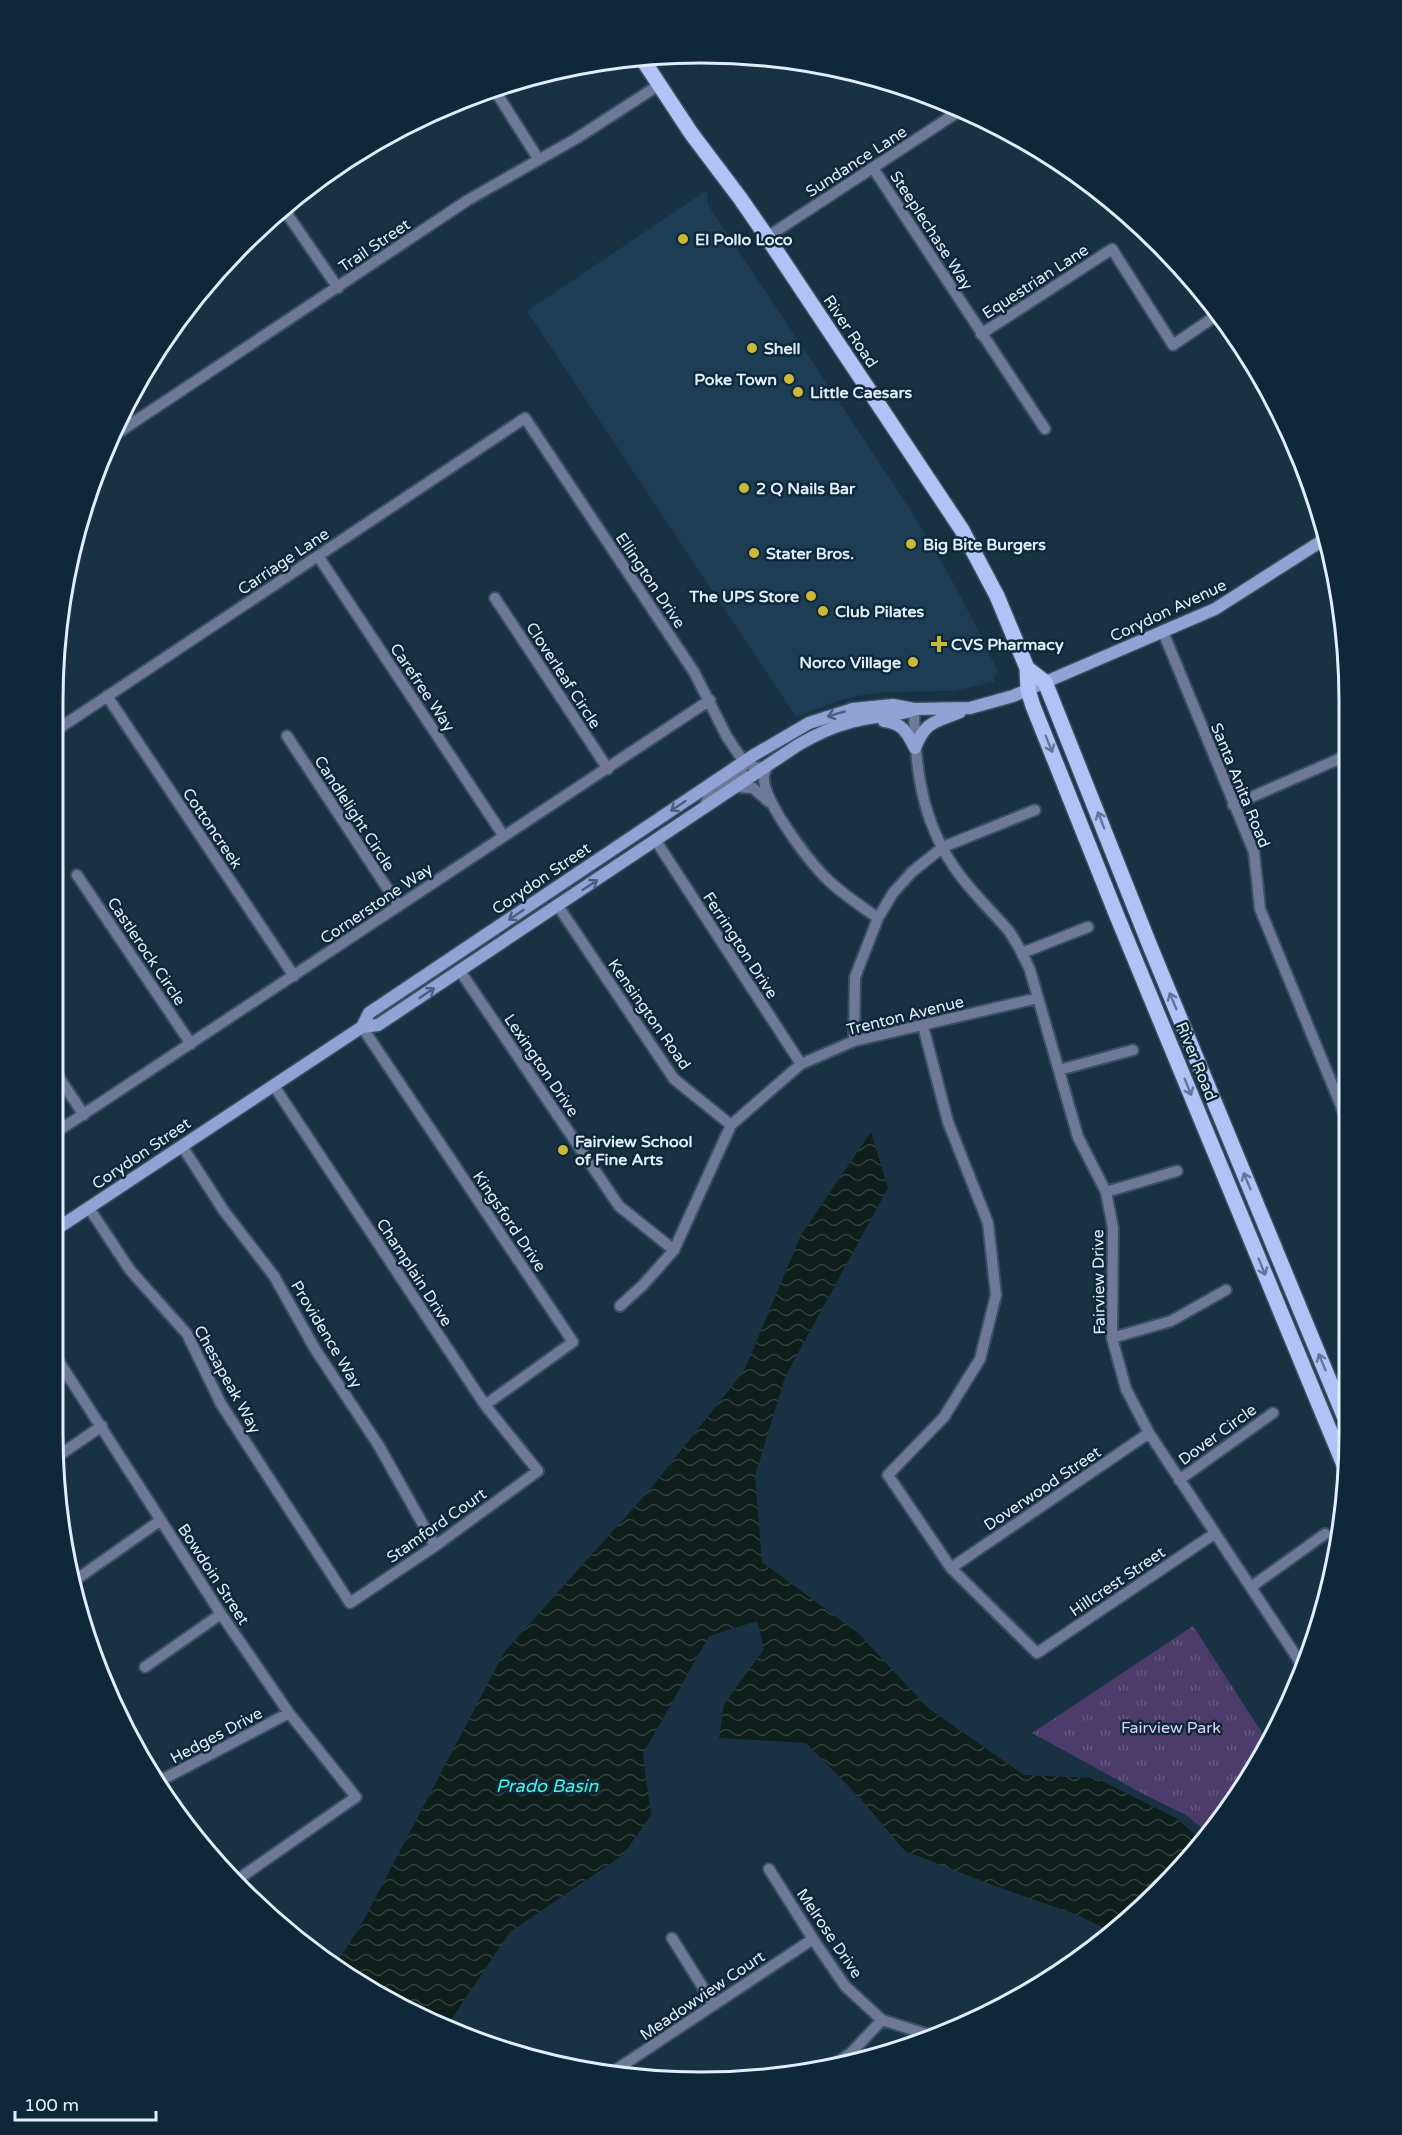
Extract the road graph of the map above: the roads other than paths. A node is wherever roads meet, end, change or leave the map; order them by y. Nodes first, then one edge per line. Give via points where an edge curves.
1 (646, 65) edge
2 (659, 85) junction
3 (498, 96) edge
4 (953, 115) edge
5 (538, 160) junction
6 (873, 168) junction
7 (288, 214) edge
8 (767, 237) junction
9 (338, 288) junction
10 (1211, 319) edge
11 (981, 334) junction
12 (525, 418) joint
13 (125, 428) edge
14 (1045, 429) dead end
15 (1319, 543) edge
16 (318, 556) junction
17 (495, 598) dead end
18 (1163, 632) junction
19 (1028, 669) junction
20 (1045, 682) junction
21 (1028, 690) junction
22 (107, 696) junction
23 (710, 700) junction
24 (970, 708) junction
25 (914, 710) junction
26 (852, 721) junction
27 (63, 726) edge
28 (287, 736) dead end
29 (915, 748) junction
30 (1339, 759) edge
31 (744, 762) junction
32 (767, 766) junction
33 (608, 769) junction
34 (735, 787) junction
35 (772, 804) junction
36 (1233, 805) junction
37 (705, 806) junction
38 (1035, 810) dead end
39 (503, 835) junction
40 (656, 841) junction
41 (943, 847) junction
42 (77, 875) dead end
43 (399, 906) junction
44 (558, 906) junction
45 (878, 918) junction
46 (1088, 927) dead end
47 (1022, 953) junction
48 (460, 971) junction
49 (294, 976) junction
50 (1038, 998) junction
51 (923, 1026) junction
52 (362, 1027) junction
53 (854, 1041) junction
54 (191, 1044) junction
55 (1133, 1050) dead end
56 (801, 1064) junction
57 (1059, 1070) junction
58 (63, 1083) edge
59 (274, 1086) junction
60 (1339, 1101) edge
61 (84, 1114) junction
62 (731, 1125) junction
63 (63, 1128) edge
64 (182, 1146) junction
65 (1177, 1171) dead end
66 (1106, 1192) junction
67 (89, 1208) junction
68 (63, 1225) edge
69 (674, 1250) junction
70 (1226, 1290) dead end
71 (620, 1306) dead end
72 (1112, 1338) junction
73 (63, 1368) edge
74 (1339, 1404) edge
75 (484, 1405) junction
76 (1273, 1413) dead end
77 (102, 1426) junction
78 (1149, 1433) junction
79 (63, 1452) edge
80 (1339, 1452) edge
81 (538, 1470) joint
82 (1179, 1480) junction
83 (161, 1520) junction
84 (1214, 1534) junction
85 (1325, 1534) dead end
86 (435, 1546) junction
87 (951, 1568) junction
88 (80, 1577) edge
89 (1251, 1587) junction
90 (350, 1603) joint
91 (221, 1614) junction
92 (1298, 1658) edge
93 (145, 1667) dead end
94 (289, 1713) junction
95 (165, 1778) edge
96 (769, 1869) dead end
97 (242, 1877) edge
98 (672, 1938) dead end
99 (813, 1939) junction
100 (714, 2005) junction
101 (882, 2020) junction
102 (921, 2032) edge
103 (849, 2054) edge
104 (619, 2067) edge

1 - 2 main road, River Road
2 - 5 street, Trail Street
2 - 8 main road, River Road
3 - 5 street
4 - 6 street, Sundance Lane
5 - 9 street, Trail Street via 468,200
6 - 8 street, Sundance Lane
6 - 11 street, Steeplechase Way
7 - 9 street
8 - 19 main road, River Road via 962,530 997,596
9 - 13 street, Trail Street
10 - 11 street, Equestrian Lane via 1173,345 1112,249
11 - 14 street, Steeplechase Way
12 - 16 street, Carriage Lane
12 - 23 street, Ellington Drive
15 - 18 main road, Corydon Avenue via 1215,609
16 - 22 street, Carriage Lane
16 - 39 street, Carefree Way
17 - 33 street, Cloverleaf Circle
18 - 20 main road, Corydon Avenue
18 - 36 street, Santa Anita Road
19 - 20 main road, River Road
19 - 21 main road, River Road
20 - 21 main road, Corydon Street
74 -> 20 main road, River Road
21 - 24 main road, Corydon Street
21 -> 80 main road, River Road
22 - 27 street, Carriage Lane
22 - 49 street, Cottoncreek
23 - 31 street, Ellington Drive
23 - 33 street, Cornerstone Way
24 - 25 main road, Corydon Street
24 - 29 main road via 929,725 920,734
25 - 26 main road, Corydon Street
25 - 29 street, Fairview Drive
25 -> 31 main road, Corydon Street via 893,705 853,709 826,717
26 - 29 main road via 899,724
26 - 32 main road, Corydon Street via 820,733
28 - 43 street, Candlelight Circle
29 - 41 street, Fairview Drive via 926,809
30 - 36 street
31 - 32 street via 758,768
31 - 37 street, Corydon Street via 738,777 708,797
31 -> 52 main road, Corydon Street via 369,1013
32 - 34 main road, Corydon Street
32 - 35 street via 764,775
33 - 39 street, Cornerstone Way
34 - 35 street via 753,788
34 - 37 main road, Corydon Street
35 - 45 street via 828,880
36 - 60 street, Santa Anita Road via 1254,852 1260,909
37 - 40 main road, Corydon Street
38 - 41 street
39 - 43 street, Cornerstone Way
44 -> 40 main road, Corydon Street
40 - 56 street, Ferrington Drive
41 - 45 street via 912,872
41 - 47 street, Fairview Drive via 954,867
42 - 54 street, Castlerock Circle
43 - 49 street, Cornerstone Way
44 - 48 main road, Corydon Street
44 - 62 street, Kensington Road via 674,1079
45 - 53 street via 855,977
46 - 47 street
47 - 50 street, Fairview Drive
52 -> 48 main road, Corydon Street via 378,1025
48 - 69 street, Lexington Drive via 619,1206
49 - 54 street, Cornerstone Way
50 - 51 street, Trenton Avenue
50 - 57 street, Fairview Drive
51 - 53 street, Trenton Avenue
51 - 87 street via 948,1122 988,1223 996,1295 980,1359 944,1417 888,1474
52 - 59 main road, Corydon Street
52 - 75 street, Kingsford Drive via 573,1342
53 - 56 street, Trenton Avenue
54 - 61 street, Cornerstone Way
55 - 57 street
56 - 62 street, Trenton Avenue
57 - 66 street, Fairview Drive via 1078,1137
58 - 61 street
59 - 64 main road, Corydon Street
59 - 75 street, Champlain Drive
61 - 63 street, Cornerstone Way
62 - 69 street, Trenton Avenue
64 - 67 main road, Corydon Street
64 - 86 street, Providence Way via 224,1211 274,1276 315,1349 380,1446
65 - 66 street
66 - 72 street, Fairview Drive via 1113,1228
67 - 68 main road, Corydon Street
67 - 90 street, Chesapeak Way via 130,1270 187,1334 221,1404
69 - 71 street, Trenton Avenue
70 - 72 street via 1171,1321
72 - 78 street, Fairview Drive via 1126,1389
73 - 77 street, Bowdoin Street
75 - 81 street, Champlain Drive
76 - 82 street, Dover Circle
77 - 79 street
77 - 83 street, Bowdoin Street
78 - 82 street, Fairview Drive
78 - 87 street, Doverwood Street
81 - 86 street, Stamford Court
82 - 84 street, Fairview Drive
83 - 88 street
83 - 91 street, Bowdoin Street
84 - 87 street, Hillcrest Street via 1037,1653
84 - 89 street, Fairview Drive
85 - 89 street
86 - 90 street, Stamford Court
89 - 92 street, Fairview Drive
91 - 93 street
91 - 94 street, Bowdoin Street
94 - 95 street, Hedges Drive
94 - 97 street, Bowdoin Street via 356,1797
96 - 99 street, Melrose Drive
98 - 100 street
99 - 100 street, Meadowview Court
99 - 101 street, Melrose Drive via 845,1986
100 - 104 street, Meadowview Court
101 - 102 street, Melrose Drive
101 - 103 street

